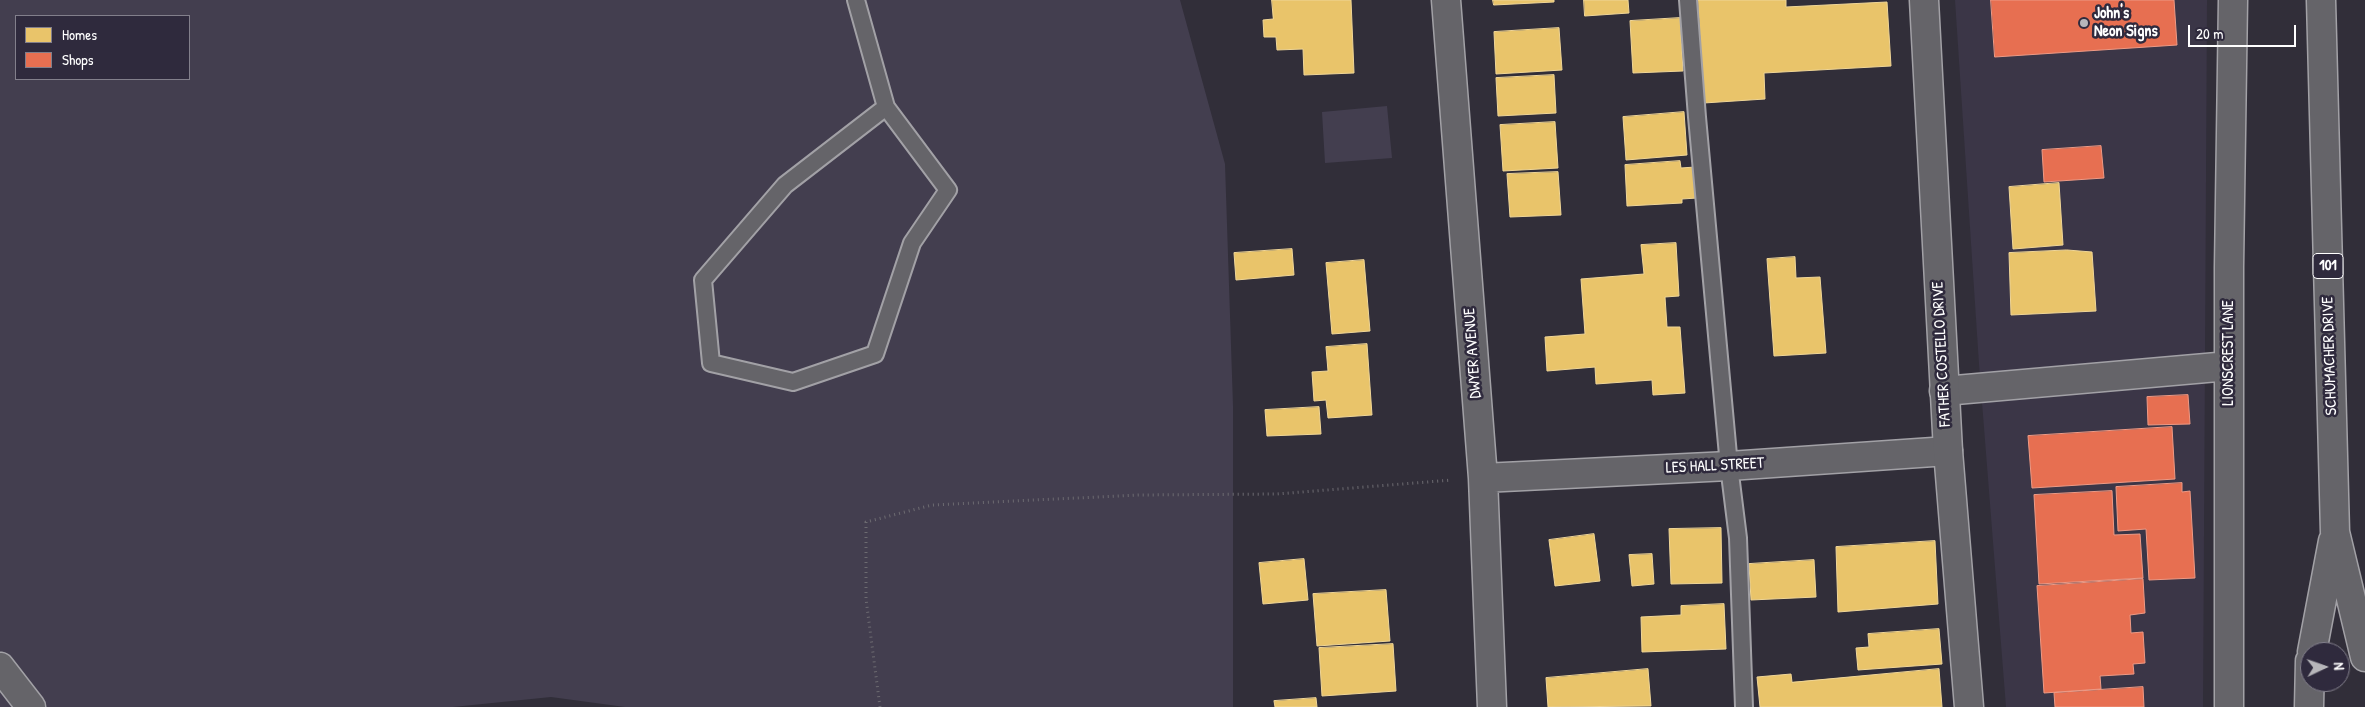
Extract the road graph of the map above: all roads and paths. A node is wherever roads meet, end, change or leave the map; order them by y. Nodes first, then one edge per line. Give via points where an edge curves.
1 (856, 0) edge
2 (1446, 0) edge
3 (1688, 0) edge
4 (1924, 0) edge
5 (2233, 0) edge
6 (2321, 0) edge
7 (886, 108) junction
8 (2229, 366) junction
9 (1944, 391) junction
10 (1948, 451) junction
11 (1729, 466) junction
12 (1482, 478) junction
13 (2335, 532) junction
14 (2314, 642) edge
15 (2365, 657) edge
16 (0, 667) edge
17 (2309, 692) edge
18 (31, 707) edge
19 (880, 707) edge
20 (1492, 707) edge
21 (1744, 707) edge
22 (1969, 707) edge
23 (2229, 707) edge
24 (2309, 707) edge

1 - 7 lane
2 - 12 street, DWYER AVENUE
3 - 11 lane
4 - 9 street, FATHER COSTELLO DRIVE
5 - 8 street, LIONSCREST LANE
6 - 13 street, SCHUMACHER DRIVE / 101
7 - 7 lane via 785,185 702,280 711,363 793,382 875,354 912,243 948,190
8 - 9 street
8 - 23 street, LIONSCREST LANE
9 - 10 street, FATHER COSTELLO DRIVE
10 - 11 street, LES HALL STREET
10 - 22 street, FATHER COSTELLO DRIVE
11 - 12 street, LES HALL STREET
11 - 21 lane via 1738,538
12 - 19 path via 1277,494 1138,495 932,505 866,522 866,599
12 - 20 street, DWYER AVENUE
13 - 14 street, SCHUMACHER DRIVE / 101
13 - 15 street, SCHUMACHER DRIVE / 101
16 - 18 street
17 - 24 street

